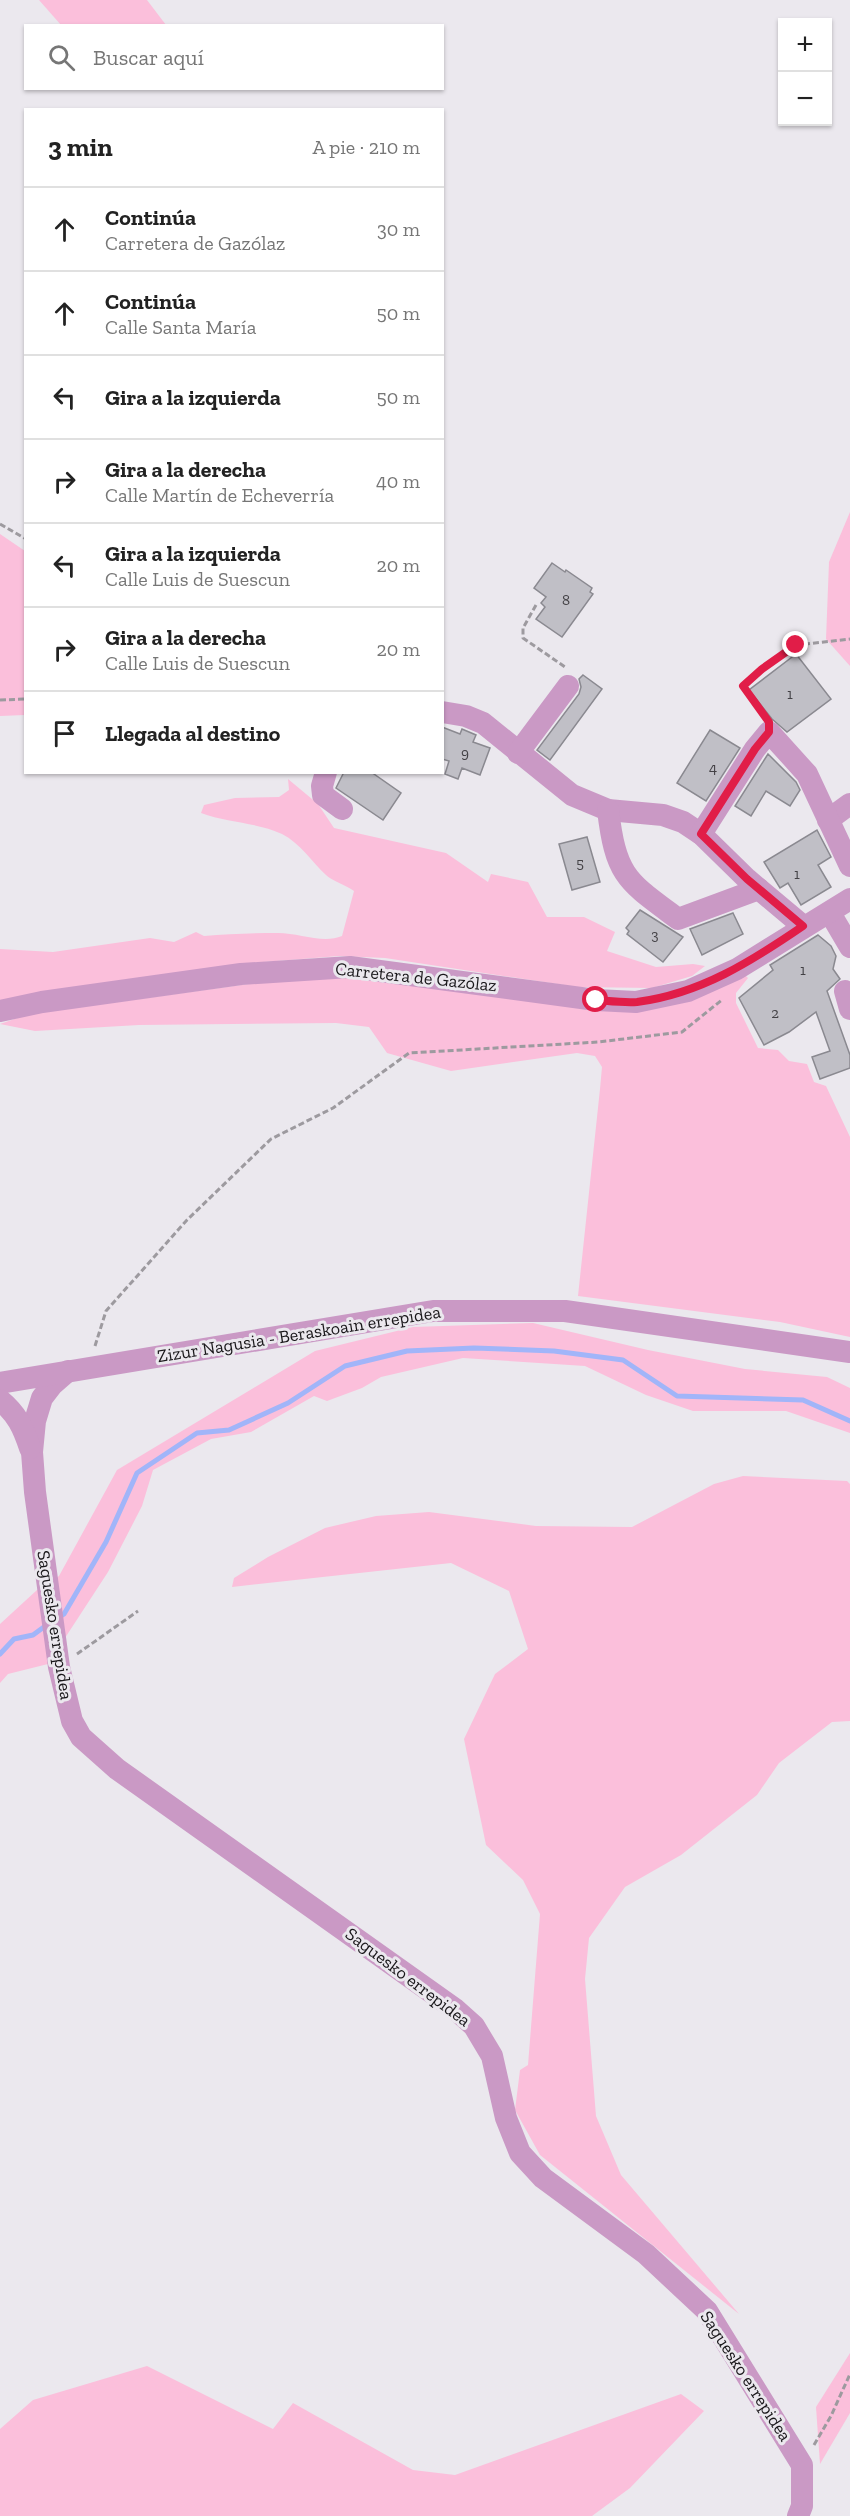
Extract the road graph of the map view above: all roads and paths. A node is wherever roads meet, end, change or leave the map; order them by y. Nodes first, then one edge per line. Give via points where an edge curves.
1 (0, 524) edge
2 (24, 538) edge
3 (536, 604) dead end
4 (850, 639) edge
5 (568, 686) joint
6 (24, 699) edge
7 (0, 700) edge
8 (444, 712) edge
9 (769, 732) junction
10 (518, 753) junction
11 (325, 774) edge
12 (850, 804) edge
13 (342, 809) dead end
14 (608, 810) junction
15 (828, 820) junction
16 (701, 834) junction
17 (850, 866) edge
18 (759, 889) junction
19 (850, 899) edge
20 (830, 913) junction
21 (803, 926) junction
22 (850, 947) edge
23 (727, 996) dead end
24 (0, 1011) edge
25 (850, 1353) edge
26 (78, 1369) junction
27 (11, 1381) edge
28 (0, 1400) edge
29 (34, 1428) junction
30 (32, 1452) junction
31 (138, 1611) dead end
32 (59, 1667) junction
33 (850, 2374) edge
34 (802, 2465) junction
35 (798, 2516) edge

1 - 2 path
3 - 5 path via 523,628 523,638 562,663 573,675
4 - 9 path via 796,645 743,686 769,722
5 - 10 street
6 - 7 path
8 - 10 street via 483,723
9 - 15 street via 807,774
9 - 16 street
10 - 14 street via 572,795
11 - 13 street via 322,795
12 - 15 street
14 - 16 street via 663,815
14 - 18 street via 612,846 621,869 638,889 678,919
15 - 17 street
16 - 18 street
18 - 21 street
19 - 20 street, Carretera de Gazólaz
20 - 21 street, Carretera de Gazólaz
20 - 22 street
21 - 24 street, Carretera de Gazólaz via 737,969 688,991 636,1002 350,967 241,974
23 - 26 path via 682,1032 598,1042 410,1053 333,1108 271,1139 196,1212 106,1311
25 - 26 street, Zizur Nagusia - Beraskoain errepidea via 609,1316 497,1309 433,1311 368,1320
26 - 27 street, Zizur Nagusia - Beraskoain errepidea
26 - 29 street via 52,1385 42,1398
27 - 29 street via 28,1389
28 - 30 street via 19,1419
29 - 30 street
30 - 32 street, Saguesko errepidea
31 - 32 path
32 - 34 street, Saguesko errepidea via 75,1728 92,1749 474,2026 492,2056 506,2118 520,2153 543,2178 646,2254 707,2312
33 - 34 path
34 - 35 street via 802,2506

